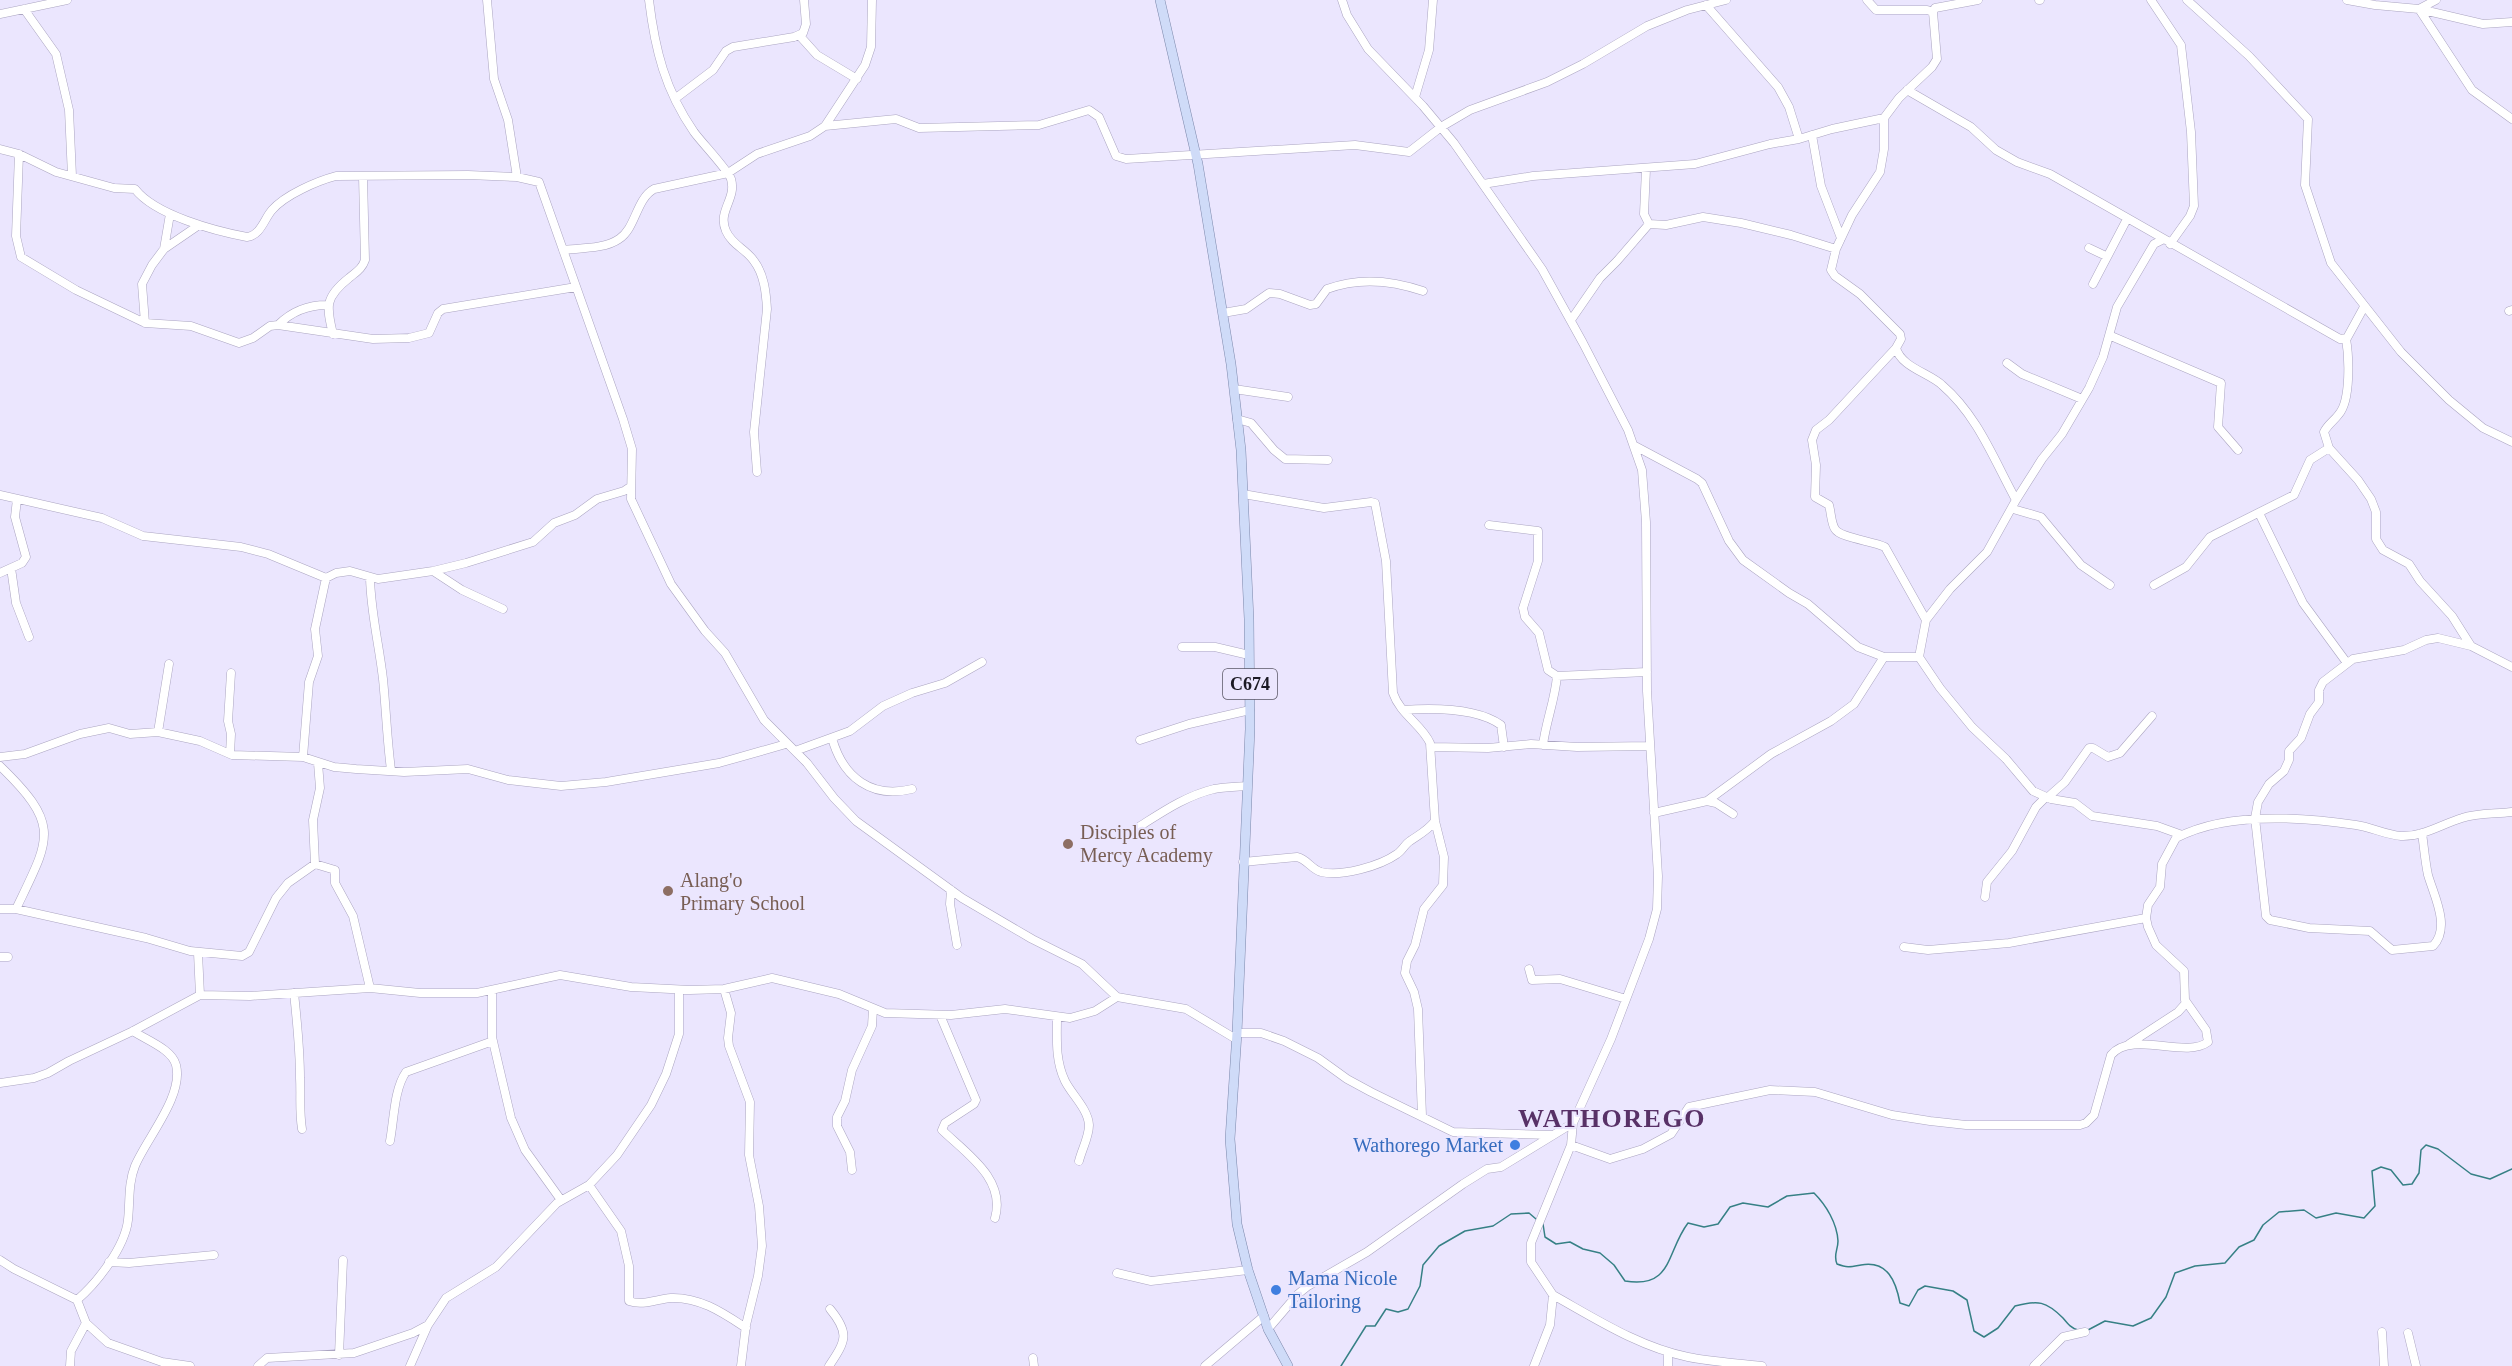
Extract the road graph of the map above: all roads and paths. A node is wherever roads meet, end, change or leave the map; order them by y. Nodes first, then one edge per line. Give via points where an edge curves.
1 (67, 0) edge
2 (487, 0) edge
3 (649, 0) edge
4 (804, 0) edge
5 (872, 0) edge
6 (1160, 0) edge
7 (1342, 0) edge
8 (1433, 0) edge
9 (1726, 0) edge
10 (1868, 0) edge
11 (1978, 0) edge
12 (2151, 0) edge
13 (2187, 0) edge
14 (2347, 0) edge
15 (2436, 0) edge
16 (1706, 5) junction
17 (24, 9) junction
18 (2419, 9) junction
19 (1933, 12) junction
20 (0, 14) edge
21 (2512, 22) edge
22 (799, 35) junction
23 (857, 79) junction
24 (1907, 90) junction
25 (1415, 97) junction
26 (676, 98) junction
27 (1884, 118) junction
28 (2512, 119) edge
29 (825, 126) junction
30 (1441, 127) junction
31 (1812, 135) junction
32 (1799, 140) junction
33 (0, 149) edge
34 (19, 154) junction
35 (1196, 154) junction
36 (1646, 169) junction
37 (728, 173) junction
38 (72, 176) junction
39 (363, 176) junction
40 (517, 177) junction
41 (1483, 184) junction
42 (170, 214) junction
43 (2127, 219) junction
44 (1649, 224) junction
45 (200, 225) junction
46 (1841, 238) junction
47 (2162, 240) junction
48 (2170, 244) junction
49 (2089, 248) dead end
50 (164, 249) junction
51 (1836, 249) junction
52 (563, 250) junction
53 (2106, 256) junction
54 (2093, 284) dead end
55 (576, 287) junction
56 (1423, 291) dead end
57 (327, 305) junction
58 (2364, 307) junction
59 (1223, 313) junction
60 (1571, 320) junction
61 (145, 323) junction
62 (278, 324) junction
63 (333, 334) junction
64 (2110, 336) junction
65 (2346, 339) junction
66 (1896, 348) junction
67 (2007, 363) dead end
68 (1234, 389) junction
69 (1288, 397) dead end
70 (2082, 399) junction
71 (1237, 419) junction
72 (2512, 442) edge
73 (1635, 446) junction
74 (2329, 448) junction
75 (2238, 450) dead end
76 (1328, 460) dead end
77 (757, 472) dead end
78 (630, 487) junction
79 (1243, 494) junction
80 (0, 495) edge
81 (17, 499) junction
82 (2016, 500) junction
83 (2013, 509) junction
84 (2259, 513) junction
85 (1489, 525) dead end
86 (11, 568) junction
87 (433, 571) junction
88 (0, 573) edge
89 (326, 578) junction
90 (370, 578) junction
91 (2110, 585) dead end
92 (2154, 585) dead end
93 (502, 609) dead end
94 (1926, 620) junction
95 (29, 637) dead end
96 (2471, 646) junction
97 (1182, 647) dead end
98 (1250, 655) junction
99 (1884, 657) junction
100 (1919, 657) junction
101 (982, 662) dead end
102 (2347, 663) junction
103 (169, 664) dead end
104 (2512, 667) edge
105 (1647, 672) junction
106 (231, 673) dead end
107 (1557, 676) junction
108 (1404, 710) junction
109 (1250, 711) junction
110 (2152, 716) dead end
111 (158, 732) junction
112 (832, 738) junction
113 (1140, 740) dead end
114 (786, 744) junction
115 (1543, 745) junction
116 (1650, 746) junction
117 (1431, 747) junction
118 (1504, 747) junction
119 (795, 751) junction
120 (230, 754) junction
121 (0, 757) edge
122 (303, 757) junction
123 (318, 763) junction
124 (0, 766) edge
125 (391, 770) junction
126 (1247, 786) junction
127 (912, 789) dead end
128 (2047, 797) junction
129 (1707, 801) junction
130 (2512, 812) edge
131 (1654, 813) junction
132 (1733, 814) dead end
133 (2255, 818) junction
134 (1435, 821) junction
135 (1137, 828) dead end
136 (2422, 833) junction
137 (2182, 835) junction
138 (1243, 862) junction
139 (315, 864) junction
140 (951, 890) junction
141 (1985, 897) dead end
142 (0, 909) edge
143 (15, 909) junction
144 (2146, 918) junction
145 (957, 945) dead end
146 (1904, 947) dead end
147 (198, 952) junction
148 (1528, 969) dead end
149 (370, 988) junction
150 (724, 989) junction
151 (680, 990) junction
152 (492, 991) junction
153 (294, 993) junction
154 (200, 996) junction
155 (1117, 997) junction
156 (1626, 999) junction
157 (2186, 1003) junction
158 (873, 1009) junction
159 (940, 1015) junction
160 (1058, 1017) junction
161 (133, 1031) junction
162 (1237, 1036) junction
163 (493, 1041) junction
164 (2128, 1044) junction
165 (0, 1083) edge
166 (1422, 1116) junction
167 (1573, 1123) junction
168 (302, 1129) dead end
169 (1552, 1135) junction
170 (390, 1141) dead end
171 (1571, 1146) junction
172 (1079, 1161) dead end
173 (852, 1170) dead end
174 (589, 1185) junction
175 (561, 1200) junction
176 (995, 1218) dead end
177 (214, 1255) dead end
178 (0, 1260) edge
179 (343, 1260) dead end
180 (109, 1262) junction
181 (1248, 1270) junction
182 (1117, 1273) dead end
183 (1552, 1295) junction
184 (77, 1300) junction
185 (830, 1309) dead end
186 (1268, 1322) junction
187 (86, 1323) junction
188 (428, 1325) junction
189 (746, 1328) junction
190 (2085, 1332) dead end
191 (2382, 1332) dead end
192 (2408, 1333) dead end
193 (1668, 1352) junction
194 (339, 1355) junction
195 (70, 1366) edge
196 (190, 1366) edge
197 (258, 1366) edge
198 (410, 1366) edge
199 (741, 1366) edge
200 (829, 1366) edge
201 (1205, 1366) edge
202 (1288, 1366) edge
203 (1534, 1366) edge
204 (1668, 1366) edge
205 (1762, 1366) edge
206 (2034, 1366) edge
207 (2384, 1366) edge
208 (2416, 1366) edge

1 - 17 street
2 - 40 street via 494,79 508,120
3 - 26 street via 656,52
4 - 22 street via 806,24
5 - 23 street via 871,47
6 - 35 main road, C674
7 - 25 street via 1368,49
8 - 25 street via 1429,50
9 - 16 street
10 - 19 street via 1876,10
11 - 19 street
12 - 48 street via 2181,45 2191,132 2194,206
13 - 58 street via 2249,56 2308,119 2305,185 2331,263
14 - 18 street
15 - 18 street
16 - 30 street via 1647,26 1555,78 1470,110
16 - 32 street via 1778,87
17 - 20 street
17 - 38 street via 56,54 69,110
18 - 21 street via 2483,24
18 - 28 street via 2472,90
19 - 24 street via 1937,59
22 - 23 street via 817,55
22 - 26 street via 733,47 713,70
23 - 29 street
24 - 27 street
24 - 43 street via 1971,127 1996,150 2050,174
25 - 30 street
26 - 37 street via 696,135
27 - 31 street
27 - 46 street via 1880,172
29 - 35 street via 896,119 919,128 1039,125 1089,110 1099,117 1116,156 1126,159
29 - 37 street via 810,136 757,154
30 - 35 street via 1414,150 1405,152 1355,145
30 - 41 street
31 - 32 street
31 - 46 street via 1821,186
32 - 36 street via 1695,164
33 - 34 street
34 - 38 street
34 - 61 street via 16,236 21,257 76,290
35 - 59 main road, C674
36 - 41 street via 1533,176
36 - 44 street via 1644,214
37 - 52 street via 654,189 618,240
37 - 77 street via 732,196 723,216 725,230 754,260 766,289 754,432
38 - 42 street via 114,188 135,189 142,198
39 - 40 street
39 - 45 street via 336,176 306,188 273,208 252,237
39 - 57 street via 365,262 334,292
40 - 52 street via 539,182
41 - 60 street via 1542,269
42 - 45 street
42 - 50 street
43 - 47 street
43 - 53 street
44 - 51 street via 1666,225 1703,217 1751,225
44 - 60 street via 1600,278
45 - 50 street
46 - 51 street
47 - 48 street
47 - 64 street via 2154,244 2117,307
48 - 65 street
49 - 53 street
50 - 61 street via 142,284
51 - 66 street via 1831,270 1900,334
52 - 55 street
53 - 54 street
55 - 63 street via 442,309 429,333 409,338
55 - 78 street via 632,449
56 - 59 street via 1393,282 1362,282 1327,289 1316,304 1269,293 1246,309
57 - 62 street via 308,306
57 - 63 street
58 - 65 street
58 - 72 street via 2401,352 2449,400 2483,428
59 - 68 main road, C674
60 - 73 street
61 - 62 street via 191,326 239,343
62 - 63 street
64 - 70 street
64 - 75 street via 2222,383 2218,427
65 - 74 street via 2349,354 2345,403 2324,432
66 - 82 street via 1901,357 1942,384 1972,420 1987,440
66 - 94 street via 1816,430 1812,440 1815,497 1829,505 1834,529 1840,534 1885,547
67 - 70 street via 2022,374
68 - 69 street
68 - 71 main road, C674
70 - 82 street
71 - 76 street via 1251,423 1285,459
71 - 79 main road, C674
73 - 99 street via 1702,483 1729,541 1743,560 1808,604 1858,647
73 - 105 street via 1645,489
74 - 84 street via 2310,460 2294,495
74 - 96 street via 2371,499 2376,512 2376,539 2383,550 2409,564
78 - 87 street via 597,499 575,515 554,523 533,542
78 - 114 street via 631,499 671,584 725,653 764,720
79 - 98 main road, C674
79 - 108 street via 1324,508 1375,503 1385,550 1393,693
80 - 81 street
81 - 86 street via 15,517 27,556
81 - 89 street via 102,518 143,536 241,547
82 - 83 street
83 - 91 street via 2041,517 2081,565
83 - 94 street via 1987,552
84 - 92 street via 2210,537 2186,567
84 - 102 street via 2303,603
85 - 107 street via 1538,531 1539,561 1523,608 1525,617 1539,633 1548,670
86 - 88 street
86 - 95 street via 16,603
87 - 90 street
87 - 93 street
89 - 90 street via 350,572
89 - 122 street via 315,629 318,656 309,682
90 - 125 street
94 - 100 street
96 - 102 street via 2438,638 2404,650 2356,657
96 - 104 street
97 - 98 street
98 - 109 main road, C674
99 - 100 street
99 - 129 street via 1854,704 1771,753
100 - 128 street via 1972,727 2033,791
101 - 112 street via 945,683 883,706 859,725
102 - 133 street via 2323,682 2319,702 2301,738 2289,751 2284,771 2269,784 2258,802
103 - 111 street
105 - 107 street
105 - 116 street
106 - 120 street
107 - 115 street
108 - 117 street via 1426,735
108 - 118 street via 1435,708 1492,719 1501,725
109 - 113 street
109 - 126 main road, C674
110 - 128 street via 2118,754 2108,757 2089,748 2065,782
111 - 120 street via 200,741
111 - 121 street via 137,735 96,729 25,754
112 - 119 street
112 - 127 street via 841,763 862,782 885,793
114 - 119 street
114 - 125 street via 719,763 577,785 542,785 468,769
115 - 116 street
115 - 118 street
116 - 131 street
117 - 118 street
117 - 134 street
119 - 140 street via 856,821
120 - 122 street
122 - 123 street
123 - 125 street
123 - 139 street via 320,788 313,820
124 - 143 street via 38,809 44,832 42,854
126 - 135 street via 1214,789 1188,798
126 - 138 main road, C674
128 - 137 street via 2075,803 2092,816 2157,826
128 - 141 street via 2036,807 2012,851 1987,882
129 - 131 street
129 - 132 street
130 - 136 street via 2465,816
131 - 156 street via 1657,909
133 - 136 street via 2329,821 2402,836
133 - 136 street via 2268,918 2309,928 2370,931 2392,950 2433,946 2440,936 2438,906 2427,873
133 - 137 street
134 - 138 street via 1396,855 1365,869 1320,872 1297,857
134 - 166 street via 1444,857 1443,885 1424,909 1405,974 1418,1010
137 - 144 street via 2176,838 2162,864 2160,887 2148,905
138 - 162 main road, C674
139 - 147 street via 288,883 276,898 246,955
139 - 149 street via 335,870 335,882 360,938
140 - 145 street
140 - 155 street via 1032,939 1071,957
142 - 143 street
143 - 147 street
144 - 146 street via 2009,943 1928,950
144 - 157 street via 2156,945 2184,971
147 - 154 street
148 - 156 street via 1532,980 1560,980
149 - 152 street via 454,994
149 - 153 street
150 - 151 street
150 - 158 street via 772,978 839,994
150 - 189 street via 731,1013 729,1046 750,1102 749,1155 762,1246
151 - 152 street via 631,987 560,975
151 - 174 street via 679,1034 658,1090 617,1155
152 - 163 street
153 - 154 street
153 - 168 street
154 - 161 street
155 - 160 street via 1095,1011
155 - 162 street via 1186,1009
156 - 167 street
157 - 164 street
157 - 164 street via 2208,1034 2208,1042
158 - 159 street via 881,1013
158 - 173 street via 872,1026 852,1070 837,1121 850,1152
159 - 160 street via 1005,1009
159 - 176 street via 976,1100 945,1123 942,1130 992,1182 998,1200
160 - 172 street via 1059,1065 1089,1123
161 - 165 street via 48,1073
161 - 180 street via 168,1054 176,1071 171,1099 134,1167 126,1229
162 - 166 street via 1261,1033 1284,1041 1318,1058 1347,1079
162 - 181 main road, C674 via 1230,1139 1237,1224
163 - 170 street via 406,1072
163 - 175 street via 511,1118 525,1150
164 - 171 street via 2111,1055 2094,1115 2080,1125 1966,1125 1921,1120 1815,1092 1770,1090 1689,1107 1671,1134 1643,1149 1610,1159
166 - 169 street via 1453,1132
167 - 169 street
167 - 171 street
169 - 186 street via 1501,1167 1486,1169 1367,1252 1308,1286
171 - 183 street via 1531,1243 1531,1262
174 - 175 street
174 - 189 street via 621,1232 629,1266 629,1301 692,1301 711,1306
175 - 188 street via 495,1267 446,1298
177 - 180 street
178 - 184 street
179 - 194 street
180 - 184 street
181 - 182 street via 1151,1281
181 - 186 main road, C674
183 - 193 street via 1637,1341
183 - 203 street via 1550,1325
184 - 187 street
185 - 200 street via 840,1320 844,1334 840,1350
186 - 201 street
186 - 202 main road, C674
187 - 195 street via 71,1351
187 - 196 street via 115,1347
188 - 194 street via 370,1349
188 - 198 street
189 - 199 street
190 - 206 street via 2063,1336
191 - 207 street
192 - 208 street
193 - 204 street
193 - 205 street
194 - 197 street via 267,1358

